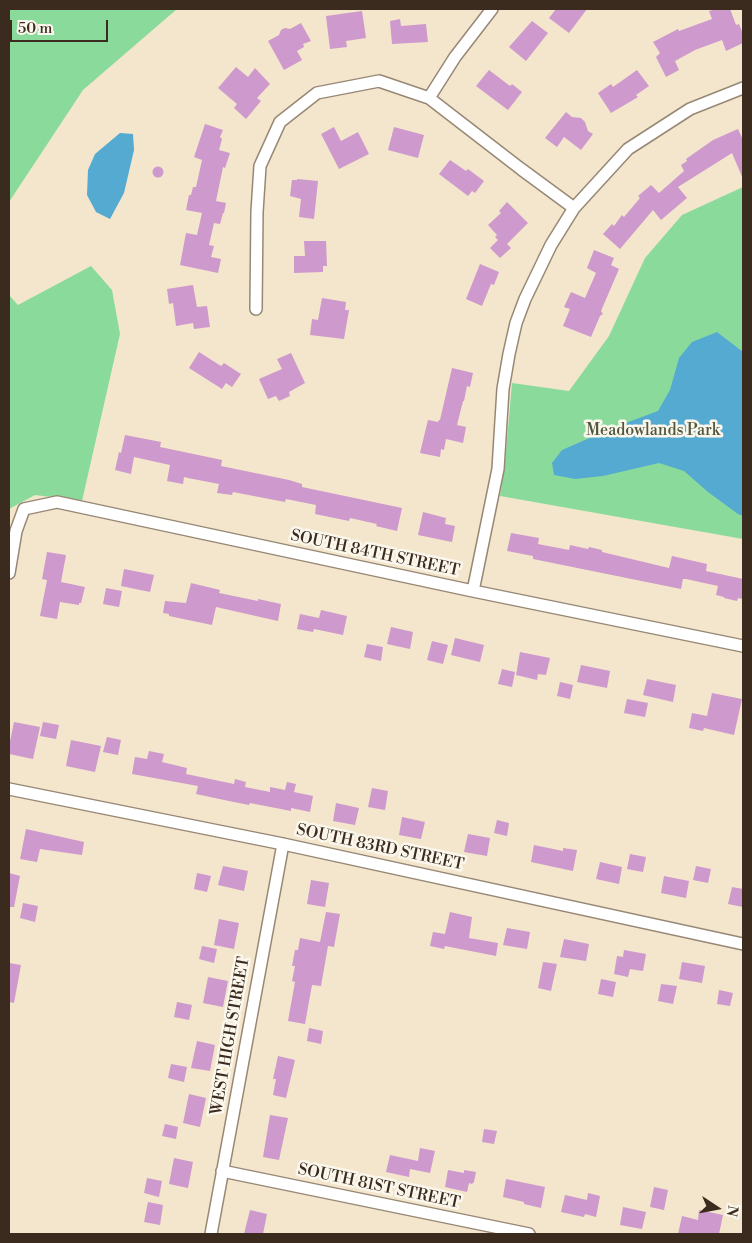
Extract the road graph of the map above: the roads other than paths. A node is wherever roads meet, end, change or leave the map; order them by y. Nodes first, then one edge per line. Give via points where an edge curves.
1 (492, 9) edge
2 (743, 88) edge
3 (429, 98) junction
4 (574, 208) junction
5 (256, 309) dead end
6 (9, 573) edge
7 (473, 591) junction
8 (743, 646) edge
9 (9, 789) edge
10 (283, 844) junction
11 (743, 944) edge
12 (222, 1171) junction
13 (211, 1234) edge
14 (529, 1234) edge

1 - 3 street via 455,56
2 - 4 street via 690,109 628,149
3 - 4 street
3 - 5 street via 379,81 317,93 280,122 260,166
4 - 7 street via 536,273 516,323 503,389 498,468
6 - 7 street, SOUTH 84TH STREET via 16,531 24,509 57,502
7 - 8 street, SOUTH 84TH STREET
9 - 10 street, SOUTH 83RD STREET
10 - 11 street, SOUTH 83RD STREET
10 - 12 street, WEST HIGH STREET
12 - 13 street, WEST HIGH STREET
12 - 14 street, SOUTH 81ST STREET

